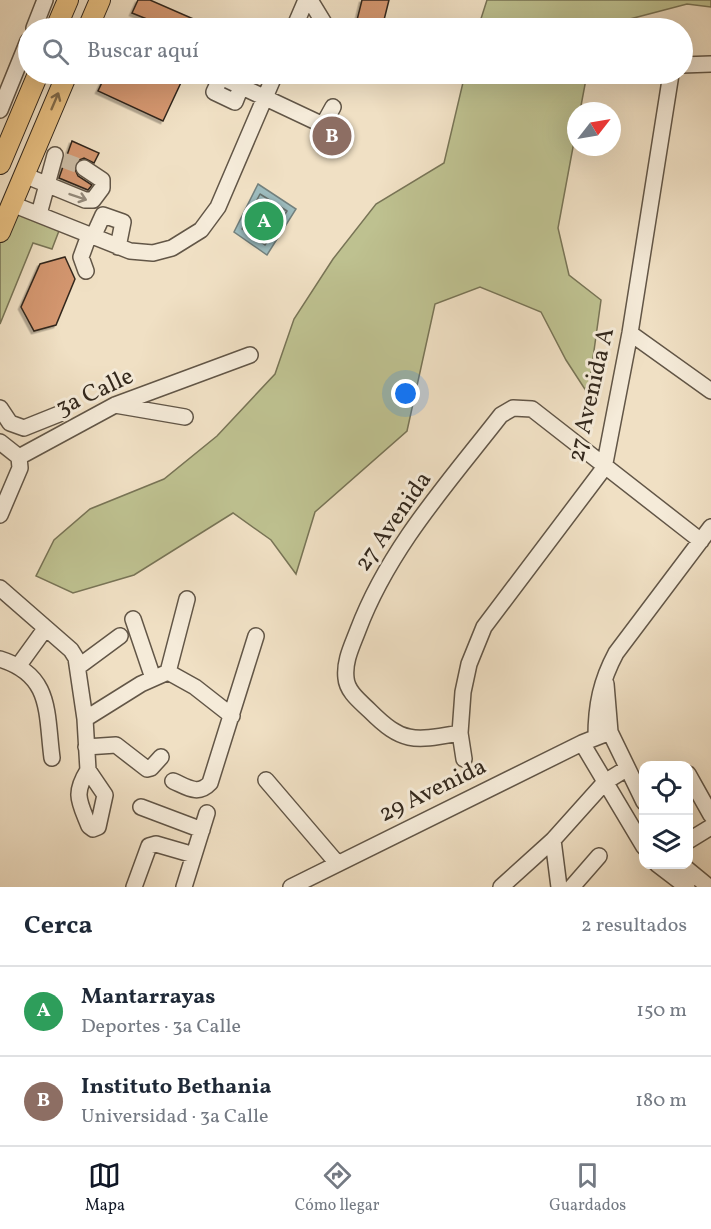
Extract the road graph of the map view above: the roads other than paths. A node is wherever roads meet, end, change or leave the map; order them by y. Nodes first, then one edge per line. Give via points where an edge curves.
1 (45, 0) edge
2 (100, 0) edge
3 (308, 0) edge
4 (38, 18) edge
5 (92, 18) edge
6 (299, 18) edge
7 (320, 18) edge
8 (711, 64) edge
9 (693, 65) edge
10 (18, 66) edge
11 (34, 84) edge
12 (40, 84) edge
13 (63, 84) edge
14 (271, 84) edge
15 (669, 84) edge
16 (241, 87) dead end
17 (264, 99) junction
18 (333, 107) dead end
19 (0, 110) edge
20 (38, 141) junction
21 (0, 164) edge
22 (84, 168) tunnel mouth
23 (24, 175) junction
24 (46, 185) junction
25 (12, 204) junction
26 (39, 214) junction
27 (0, 232) edge
28 (91, 236) junction
29 (118, 247) junction
30 (86, 271) dead end
31 (630, 333) junction
32 (250, 355) dead end
33 (711, 391) edge
34 (115, 405) junction
35 (0, 408) edge
36 (59, 414) dead end
37 (185, 417) dead end
38 (0, 442) edge
39 (19, 457) junction
40 (604, 468) junction
41 (0, 515) edge
42 (711, 527) edge
43 (701, 541) junction
44 (0, 588) edge
45 (187, 599) dead end
46 (133, 619) dead end
47 (45, 629) junction
48 (120, 636) dead end
49 (256, 636) dead end
50 (0, 659) edge
51 (19, 665) junction
52 (78, 667) junction
53 (168, 672) junction
54 (153, 678) junction
55 (232, 716) junction
56 (85, 719) junction
57 (460, 733) junction
58 (596, 737) junction
59 (86, 747) junction
60 (161, 757) dead end
61 (52, 759) dead end
62 (464, 759) dead end
63 (626, 769) junction
64 (88, 770) dead end
65 (266, 780) dead end
66 (173, 781) dead end
67 (605, 782) junction
68 (693, 783) edge
69 (639, 793) edge
70 (141, 807) dead end
71 (207, 813) dead end
72 (711, 815) edge
73 (711, 827) edge
74 (202, 830) junction
75 (693, 838) edge
76 (639, 839) edge
77 (553, 840) junction
78 (194, 855) junction
79 (599, 856) dead end
80 (337, 863) junction
81 (663, 869) edge
82 (687, 869) edge
83 (134, 887) edge
84 (184, 887) edge
85 (291, 887) edge
86 (501, 887) edge
87 (560, 887) edge
88 (572, 887) edge
89 (687, 887) edge
90 (709, 887) edge

1 - 4 street
2 - 5 main road
3 - 6 street
3 - 7 street
8 - 9 street
10 - 19 street
11 - 21 main road
12 - 20 main road via 23,128
20 -> 13 main road
14 - 17 street
15 - 31 street, 27 Avenida A
16 - 17 street
17 - 18 street via 323,125
17 - 29 street via 218,207 201,230 172,248 140,253
20 - 23 main road
20 - 24 street via 59,158
24 -> 22 street via 93,200 102,188 102,180
23 - 24 street
23 - 25 main road
24 - 26 street
25 - 26 street
25 - 27 main road
26 - 28 street
28 - 29 street
28 - 29 street via 102,215 123,222
28 - 30 street via 81,257
31 - 33 street
31 - 40 street, 27 Avenida A
32 - 34 street, 3a Calle
34 - 37 street
34 - 39 street, 3a Calle
35 - 36 street via 10,423 24,428
38 - 39 street
39 - 41 street via 20,468
40 - 43 street
40 - 57 street, 27 Avenida A via 484,627 469,664
40 - 57 street, 27 Avenida via 532,409 513,408 501,415 404,539 370,597 347,659 346,680 352,693 391,732 431,738
42 - 43 street
43 - 58 street via 605,673
44 - 47 street
45 - 53 street
46 - 54 street
47 - 51 street
47 - 52 street via 71,650
48 - 52 street
49 - 55 street
50 - 51 street
51 - 61 street via 41,688
52 - 56 street
53 - 54 street
53 - 55 street
54 - 56 street
55 - 66 street via 207,786 195,791
56 - 59 street
57 - 62 street, 27 Avenida A
58 - 63 street
58 - 67 street
58 - 80 street, 29 Avenida
59 - 60 street via 116,745 147,769
59 - 64 street
63 - 67 street
63 - 69 street
65 - 80 street
67 - 76 street
67 - 77 street
68 - 72 street
70 - 74 street
71 - 74 street
73 - 75 street
74 - 78 street
77 - 86 street
77 - 87 street
78 - 83 street via 156,844 149,846
78 - 84 street
79 - 88 street
80 - 85 street, 29 Avenida
81 - 89 street
82 - 90 street

